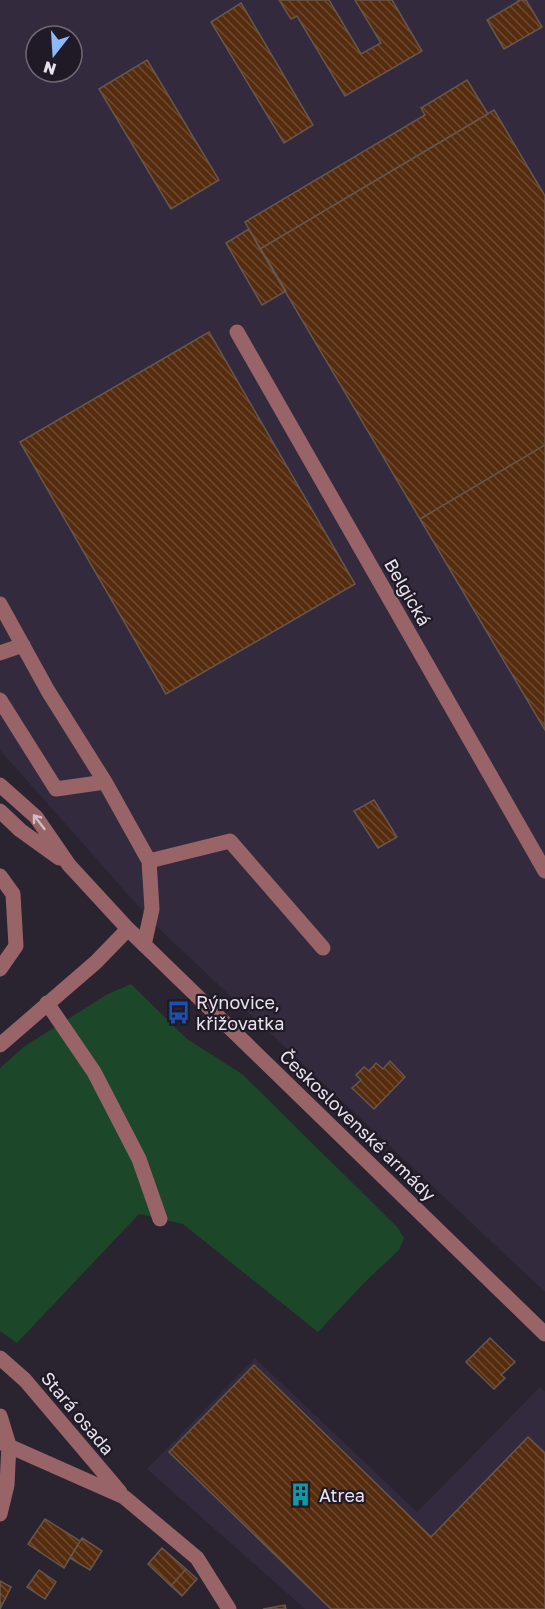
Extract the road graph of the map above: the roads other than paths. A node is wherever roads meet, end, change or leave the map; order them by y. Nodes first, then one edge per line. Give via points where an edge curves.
1 (237, 332) dead end
2 (0, 604) edge
3 (23, 645) junction
4 (0, 653) edge
5 (0, 700) edge
6 (105, 782) junction
7 (0, 785) edge
8 (0, 811) edge
9 (149, 861) junction
10 (69, 865) junction
11 (545, 872) edge
12 (0, 876) edge
13 (128, 929) junction
14 (144, 945) junction
15 (323, 948) dead end
16 (0, 969) edge
17 (47, 1004) junction
18 (0, 1045) edge
19 (160, 1218) dead end
20 (545, 1334) edge
21 (0, 1358) edge
22 (0, 1416) edge
23 (4, 1444) edge
24 (124, 1497) junction
25 (0, 1514) edge
26 (229, 1609) edge

1 - 11 street, Belgická
2 - 3 street
3 - 4 street
3 - 6 street
5 - 6 street via 56,789
6 - 9 street
10 -> 7 street, Československé armády via 36,817
8 - 10 street, Československé armády
9 - 14 street via 152,909
9 - 15 street via 230,841
10 - 13 street, Československé armády
12 - 16 street via 13,894 16,946
13 - 14 street, Československé armády
13 - 17 street
14 - 20 street, Československé armády
17 - 18 street
17 - 19 street via 99,1082 139,1159
21 - 24 street, Stará osada via 25,1380
22 - 23 street
23 - 24 street, Stará osada
23 - 25 street via 7,1485
24 - 26 street, Stará osada via 197,1558

